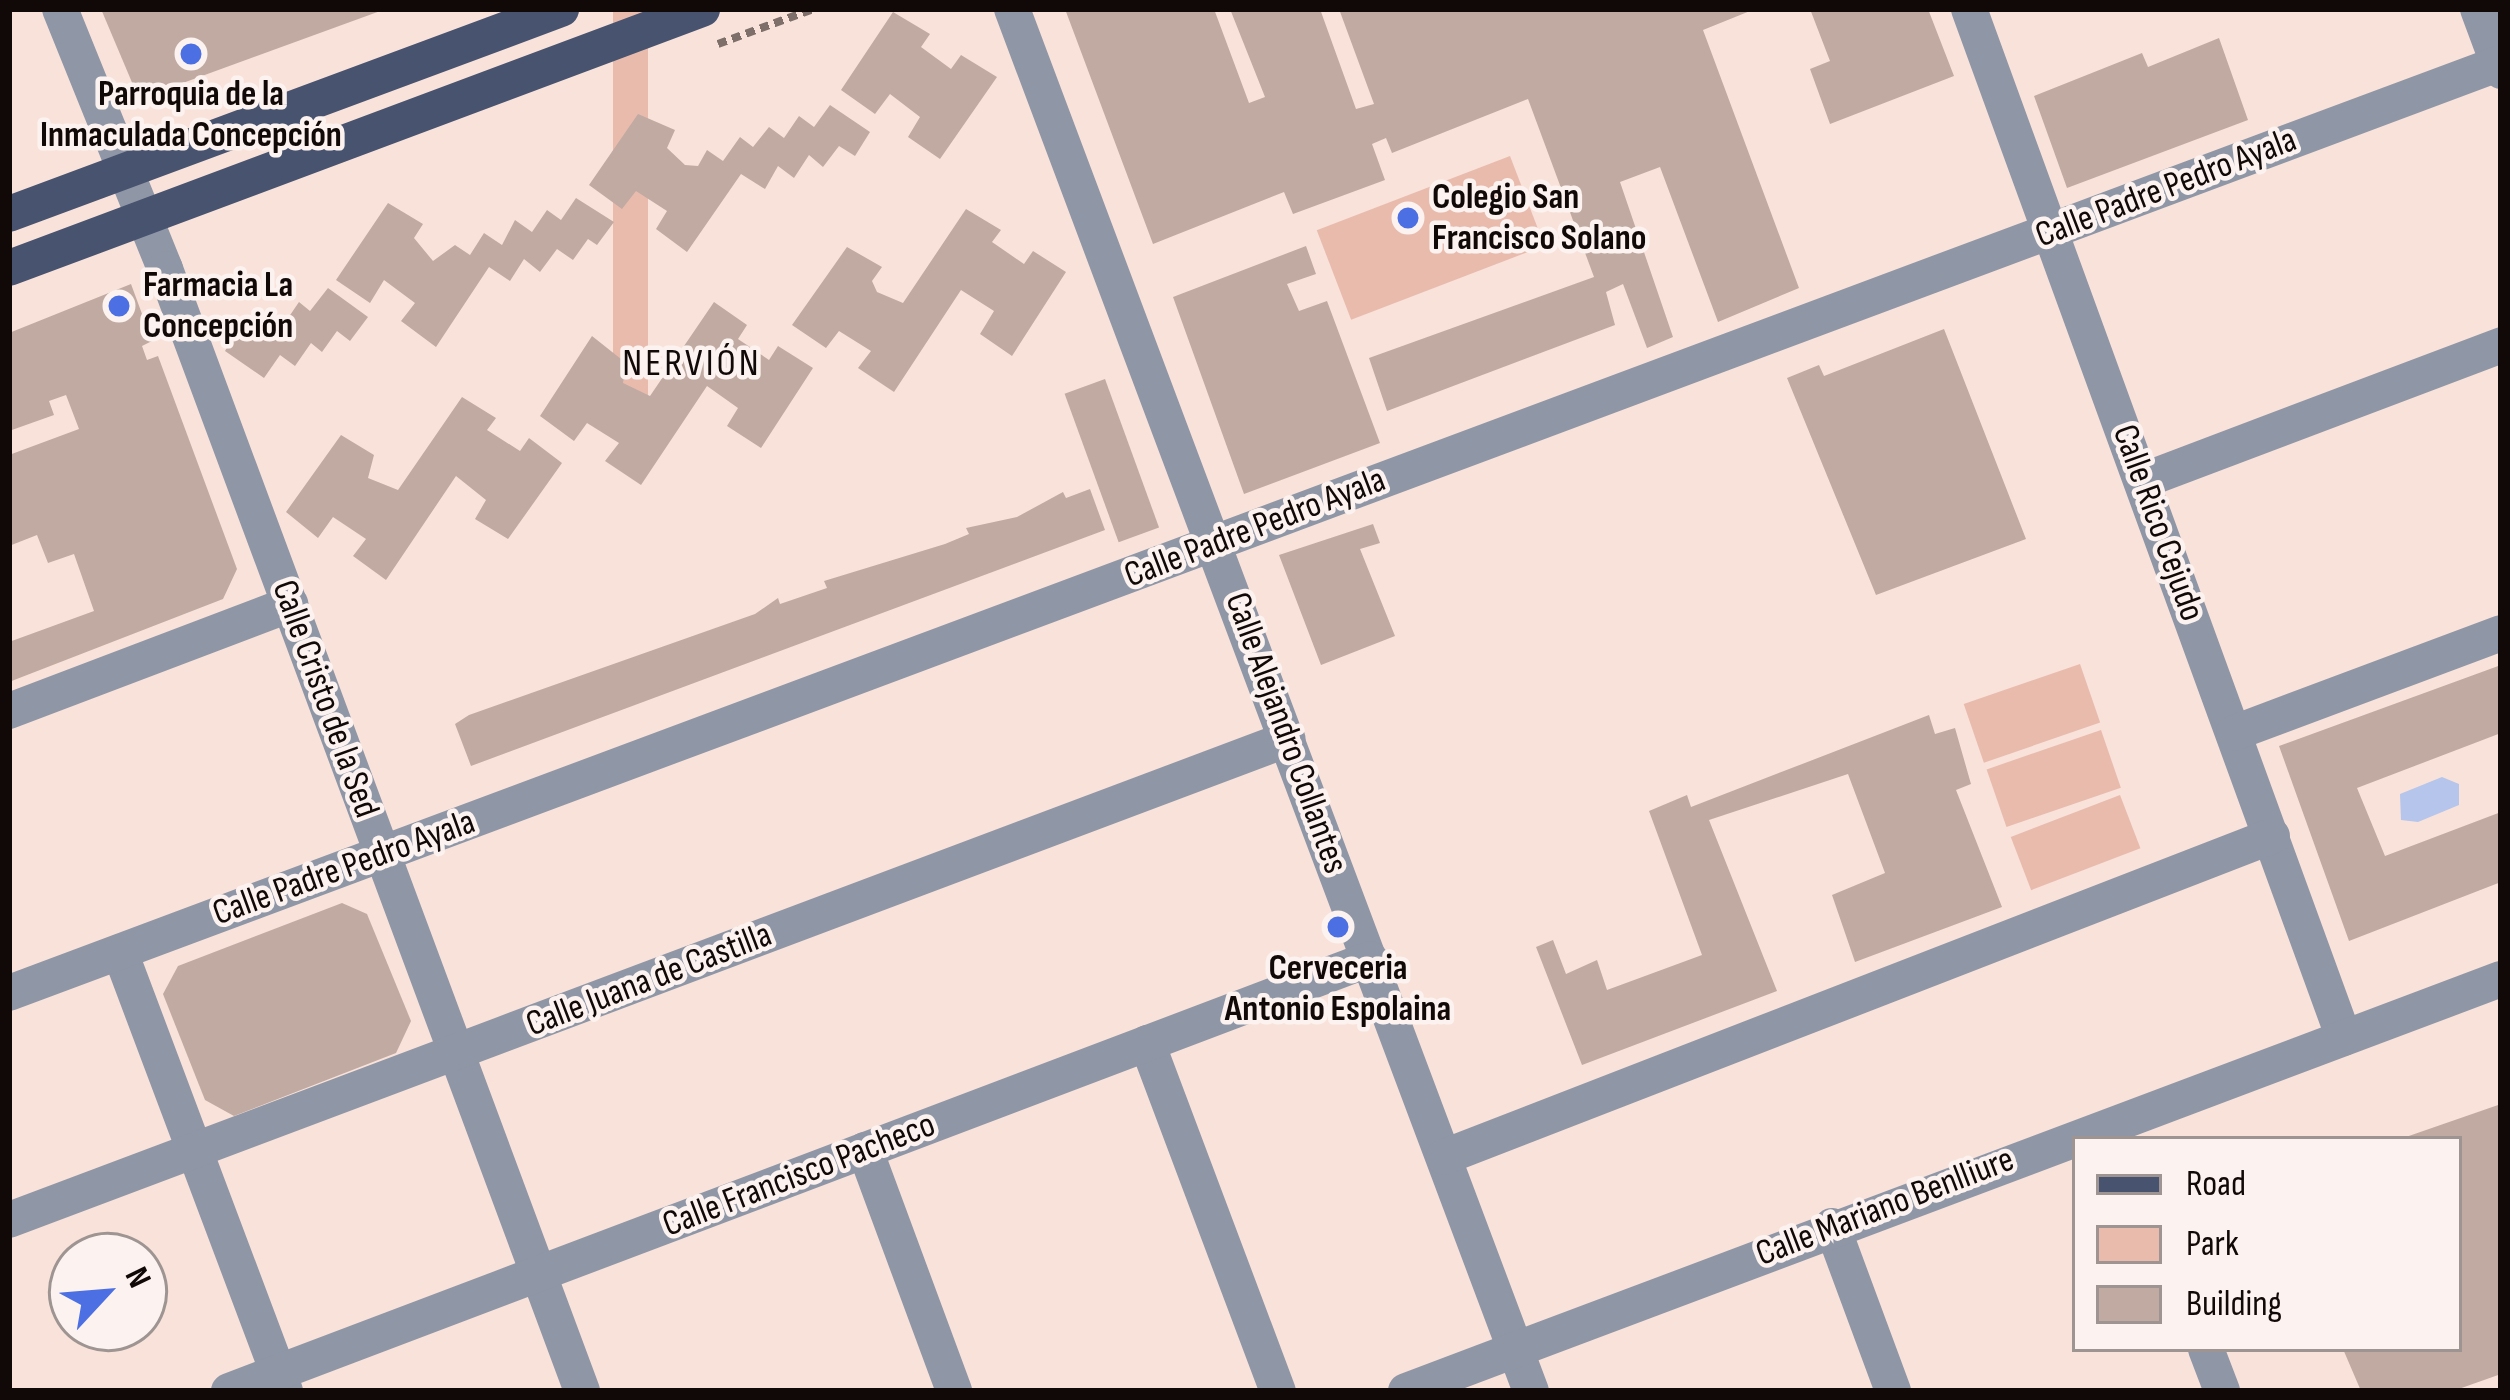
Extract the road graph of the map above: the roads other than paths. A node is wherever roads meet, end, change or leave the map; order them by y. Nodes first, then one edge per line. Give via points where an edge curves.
1 (60, 9) edge
2 (561, 9) edge
3 (702, 9) edge
4 (1012, 9) edge
5 (1970, 9) edge
6 (2478, 9) edge
7 (2500, 66) edge
8 (122, 171) junction
9 (9, 214) edge
10 (142, 218) junction
11 (2054, 230) junction
12 (9, 268) edge
13 (2501, 345) edge
14 (2142, 481) junction
15 (1215, 543) junction
16 (290, 604) junction
17 (2501, 633) edge
18 (9, 711) edge
19 (2234, 733) junction
20 (1288, 739) junction
21 (2272, 836) junction
22 (382, 854) junction
23 (120, 952) junction
24 (1370, 959) junction
25 (2501, 979) edge
26 (9, 993) edge
27 (2344, 1038) junction
28 (1147, 1043) junction
29 (456, 1052) junction
30 (2124, 1128) edge
31 (2072, 1145) edge
32 (195, 1150) junction
33 (865, 1150) junction
34 (1444, 1157) junction
35 (9, 1220) edge
36 (1832, 1226) junction
37 (538, 1274) junction
38 (1516, 1350) junction
39 (2207, 1352) edge
40 (282, 1382) edge
41 (229, 1391) edge
42 (582, 1391) edge
43 (954, 1391) edge
44 (1278, 1391) edge
45 (1406, 1391) edge
46 (1531, 1391) edge
47 (1893, 1391) edge
48 (2222, 1391) edge

1 - 8 street, Calle Cristo de la Sed
2 - 8 main road
3 - 10 main road
4 - 15 street, Calle Alejandro Collantes
5 - 11 street, Calle Rico Cejudo
6 - 7 street
7 - 11 street, Calle Padre Pedro Ayala
8 - 9 main road
8 - 10 street, Calle Cristo de la Sed
10 - 12 main road
10 - 16 street, Calle Cristo de la Sed
11 - 14 street, Calle Rico Cejudo
11 - 15 street, Calle Padre Pedro Ayala
13 - 14 street
14 - 19 street, Calle Rico Cejudo
15 - 20 street, Calle Alejandro Collantes
15 - 22 street, Calle Padre Pedro Ayala
16 - 18 street
16 - 22 street, Calle Cristo de la Sed
17 - 19 street
19 - 21 street, Calle Rico Cejudo
20 - 24 street, Calle Alejandro Collantes
20 - 29 street, Calle Juana de Castilla
21 - 27 street, Calle Rico Cejudo
21 - 34 street
22 - 23 street, Calle Padre Pedro Ayala
22 - 29 street, Calle Cristo de la Sed
23 - 26 street, Calle Padre Pedro Ayala
23 - 32 street
24 - 28 street, Calle Francisco Pacheco
24 - 34 street, Calle Alejandro Collantes
25 - 27 street, Calle Mariano Benlliure
27 - 30 street, Calle Mariano Benlliure
28 - 33 street, Calle Francisco Pacheco
28 - 44 street
29 - 32 street, Calle Juana de Castilla
29 - 37 street, Calle Cristo de la Sed
31 - 36 street, Calle Mariano Benlliure
32 - 35 street, Calle Juana de Castilla
32 - 40 street
33 - 37 street, Calle Francisco Pacheco
33 - 43 street
34 - 38 street, Calle Alejandro Collantes
36 - 38 street, Calle Mariano Benlliure
36 - 47 street
37 - 40 street, Calle Francisco Pacheco
37 - 42 street, Calle Cristo de la Sed
38 - 45 street, Calle Mariano Benlliure
38 - 46 street, Calle Alejandro Collantes
39 - 48 street
40 - 41 street, Calle Francisco Pacheco

